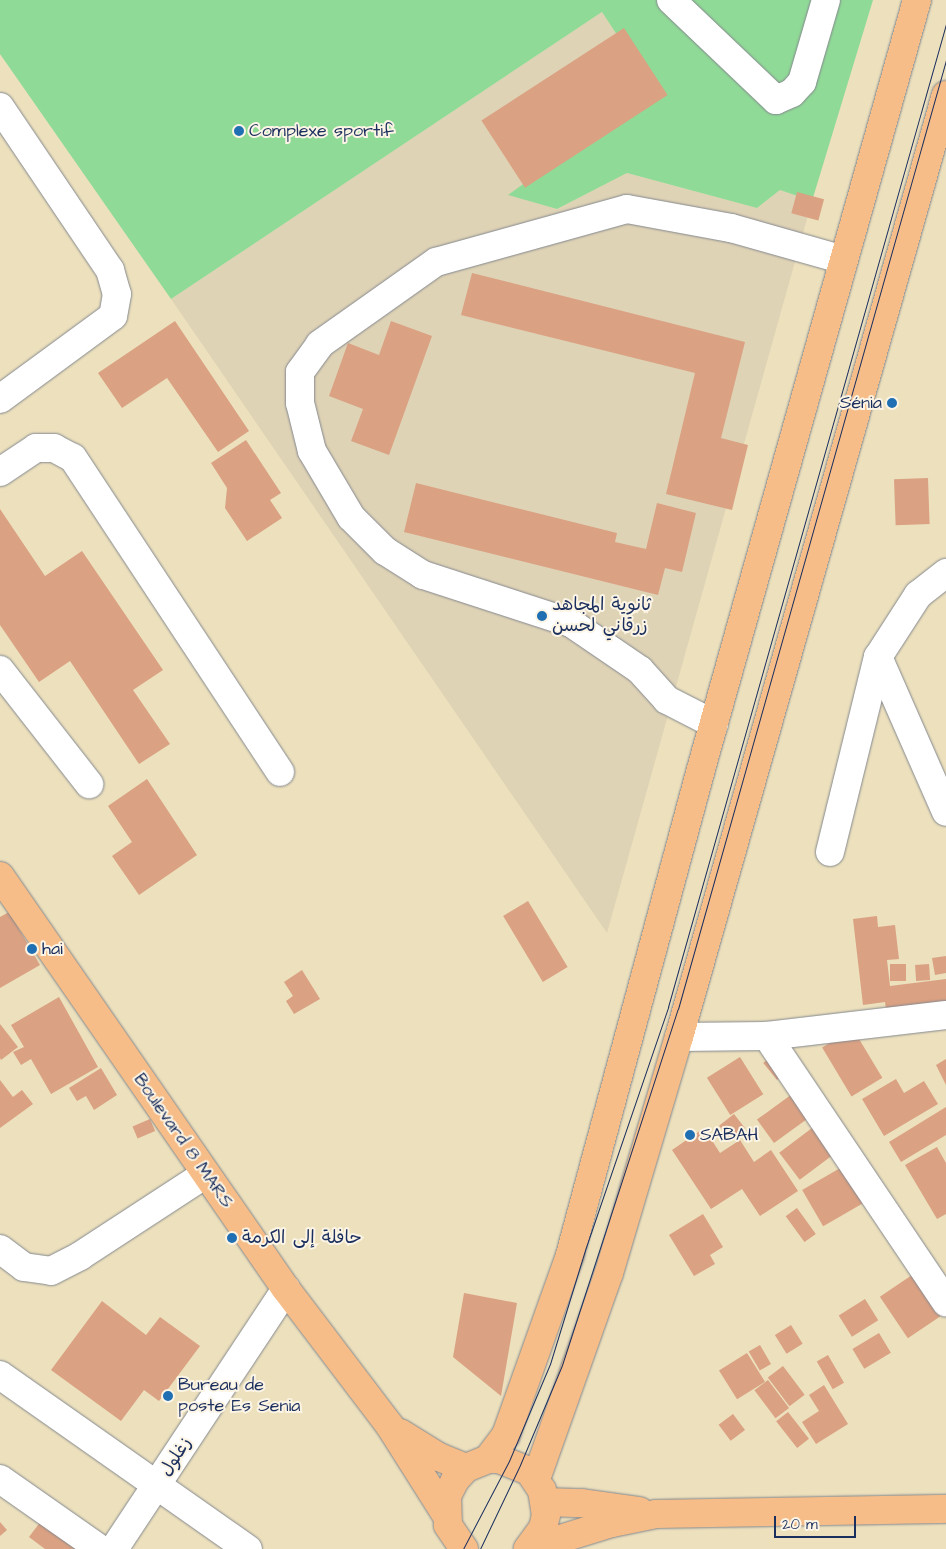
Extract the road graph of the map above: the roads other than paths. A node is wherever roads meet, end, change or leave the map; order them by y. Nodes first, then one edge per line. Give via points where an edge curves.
1 (671, 0) edge
2 (826, 0) edge
3 (917, 0) edge
4 (945, 100) edge
5 (0, 107) edge
6 (844, 260) junction
7 (0, 399) edge
8 (0, 472) edge
9 (946, 573) edge
10 (878, 657) junction
11 (0, 670) edge
12 (714, 724) junction
13 (280, 772) dead end
14 (89, 784) dead end
15 (946, 812) edge
16 (830, 852) dead end
17 (0, 876) edge
18 (946, 1015) edge
19 (767, 1036) junction
20 (679, 1037) junction
21 (206, 1174) junction
22 (0, 1250) edge
23 (286, 1289) junction
24 (946, 1302) edge
25 (0, 1375) edge
26 (390, 1426) junction
27 (477, 1464) junction
28 (0, 1479) edge
29 (157, 1485) junction
30 (541, 1490) junction
31 (946, 1509) edge
32 (656, 1514) junction
33 (446, 1529) edge
34 (100, 1549) edge
35 (114, 1549) edge
36 (248, 1549) edge
37 (464, 1549) edge
38 (528, 1549) edge

1 - 2 street via 776,100 792,94 802,82
3 - 6 main road
4 - 20 main road
5 - 7 street via 110,270 117,294 113,316
6 - 12 main road
6 - 12 street via 732,228 627,209 436,262 320,344 300,372 300,403 312,450 351,517 385,551 423,576 571,623 640,670 667,700
8 - 13 street via 36,448 54,448 73,458
9 - 10 street via 918,595
10 - 15 street
10 - 16 street
11 - 14 street
12 - 27 main road via 570,1255 506,1435
17 - 21 main road, Boulevard 8 MARS
18 - 19 street
19 - 20 street
19 - 24 street
20 - 30 main road
21 - 22 street via 80,1256 51,1271 24,1267
21 - 23 main road, Boulevard 8 MARS
23 - 26 main road, Boulevard 8 MARS
23 - 29 street, زغلول
25 - 29 street
26 - 27 main road via 414,1443
26 - 33 main road
27 - 30 main road via 520,1465
27 - 33 main road via 455,1480 447,1496
28 - 34 street
29 - 35 street, زغلول
29 - 36 street
30 - 32 main road via 582,1503
30 - 38 main road via 543,1528
31 - 32 main road
32 - 38 main road via 595,1527
33 - 37 main road

